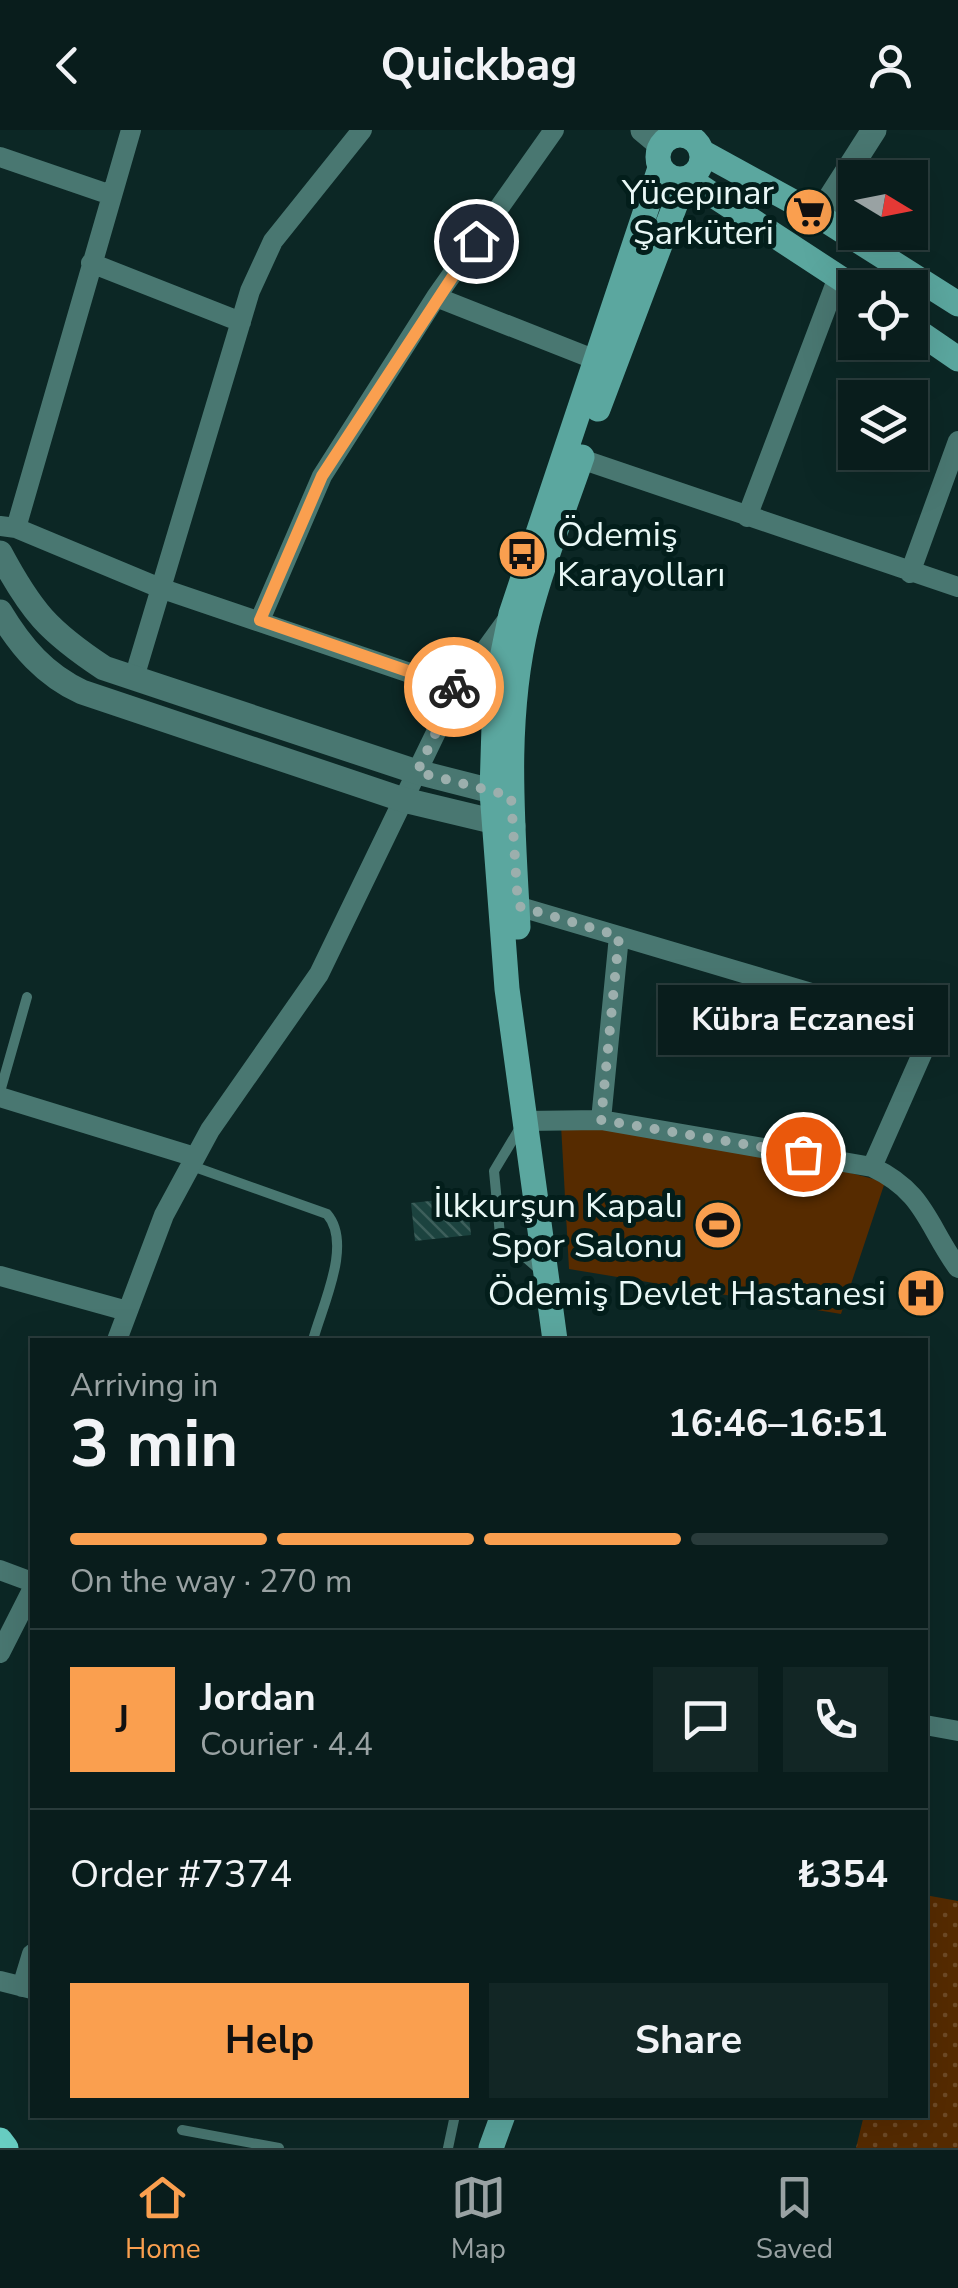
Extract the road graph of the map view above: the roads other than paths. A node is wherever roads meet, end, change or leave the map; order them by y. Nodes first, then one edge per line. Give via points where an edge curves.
1 (131, 130) edge
2 (362, 130) edge
3 (554, 130) edge
4 (874, 130) edge
5 (664, 141) edge
6 (704, 144) edge
7 (0, 157) edge
8 (686, 178) junction
9 (111, 195) junction
10 (819, 216) junction
11 (91, 263) junction
12 (838, 277) edge
13 (436, 297) junction
14 (838, 304) edge
15 (958, 304) edge
16 (241, 322) junction
17 (928, 338) edge
18 (958, 359) edge
19 (596, 360) junction
20 (958, 441) edge
21 (581, 459) junction
22 (748, 517) junction
23 (8, 527) edge
24 (0, 553) edge
25 (910, 573) junction
26 (160, 588) junction
27 (958, 588) edge
28 (0, 612) edge
29 (511, 614) junction
30 (260, 620) junction
31 (134, 678) junction
32 (457, 688) junction
33 (417, 772) junction
34 (502, 794) junction
35 (404, 800) junction
36 (503, 824) junction
37 (518, 906) junction
38 (619, 936) junction
39 (27, 997) dead end
40 (514, 1016) junction
41 (0, 1095) edge
42 (601, 1120) junction
43 (524, 1122) junction
44 (193, 1162) junction
45 (872, 1166) junction
46 (956, 1259) edge
47 (0, 1276) edge
48 (546, 1276) junction
49 (127, 1311) junction
50 (118, 1338) edge
51 (313, 1338) edge
52 (555, 1338) edge
53 (0, 1570) edge
54 (30, 1581) edge
55 (30, 1594) edge
56 (0, 1653) edge
57 (928, 1725) edge
58 (958, 1730) edge
59 (0, 1981) edge
60 (27, 1988) edge
61 (453, 2118) edge
62 (502, 2118) edge
63 (512, 2118) edge
64 (182, 2130) dead end
65 (0, 2140) edge
66 (6, 2148) edge
67 (279, 2148) edge
68 (448, 2148) edge
69 (491, 2148) edge
70 (508, 2148) edge

1 - 9 street
2 - 16 street via 274,241
3 - 13 street
4 - 10 street
5 - 6 main road via 691,137
5 - 8 main road via 671,177
5 - 19 main road
6 - 8 main road via 701,165
6 - 10 main road
7 - 9 street
8 - 12 main road
8 - 21 main road
9 - 11 street
10 - 15 main road
11 - 16 street
11 - 23 street
13 - 19 street
13 - 30 street via 322,476
14 - 22 street
16 - 26 street
17 - 18 main road
19 - 29 main road
20 - 25 street
21 - 22 street
21 - 34 main road via 527,624
22 - 25 street
23 - 26 street
24 - 31 street via 28,607 66,643
25 - 27 street
26 - 30 street
26 - 31 street
28 - 35 street via 55,679 82,692
29 - 32 street
29 - 34 main road via 495,692
30 - 32 street
31 - 33 street
32 - 33 street
33 - 34 street
33 - 35 street
34 - 36 main road
35 - 36 street
35 - 44 street via 319,974
36 - 37 main road
36 - 40 main road via 507,989
37 - 38 street
37 - 40 main road via 522,983
38 - 42 street
38 - 45 street via 934,1029
39 - 41 lane
40 - 43 main road
41 - 44 street
42 - 43 street
42 - 45 street
43 - 48 main road
43 - 48 lane via 494,1171 500,1234
44 - 49 street via 164,1214
44 - 51 lane via 332,1220 338,1245
45 - 46 street via 923,1204
47 - 49 street
48 - 52 main road
49 - 50 street
53 - 54 street
55 - 56 street
57 - 58 street
59 - 60 street
61 - 68 lane
62 - 69 main road
63 - 70 main road
64 - 67 lane
65 - 66 main road

